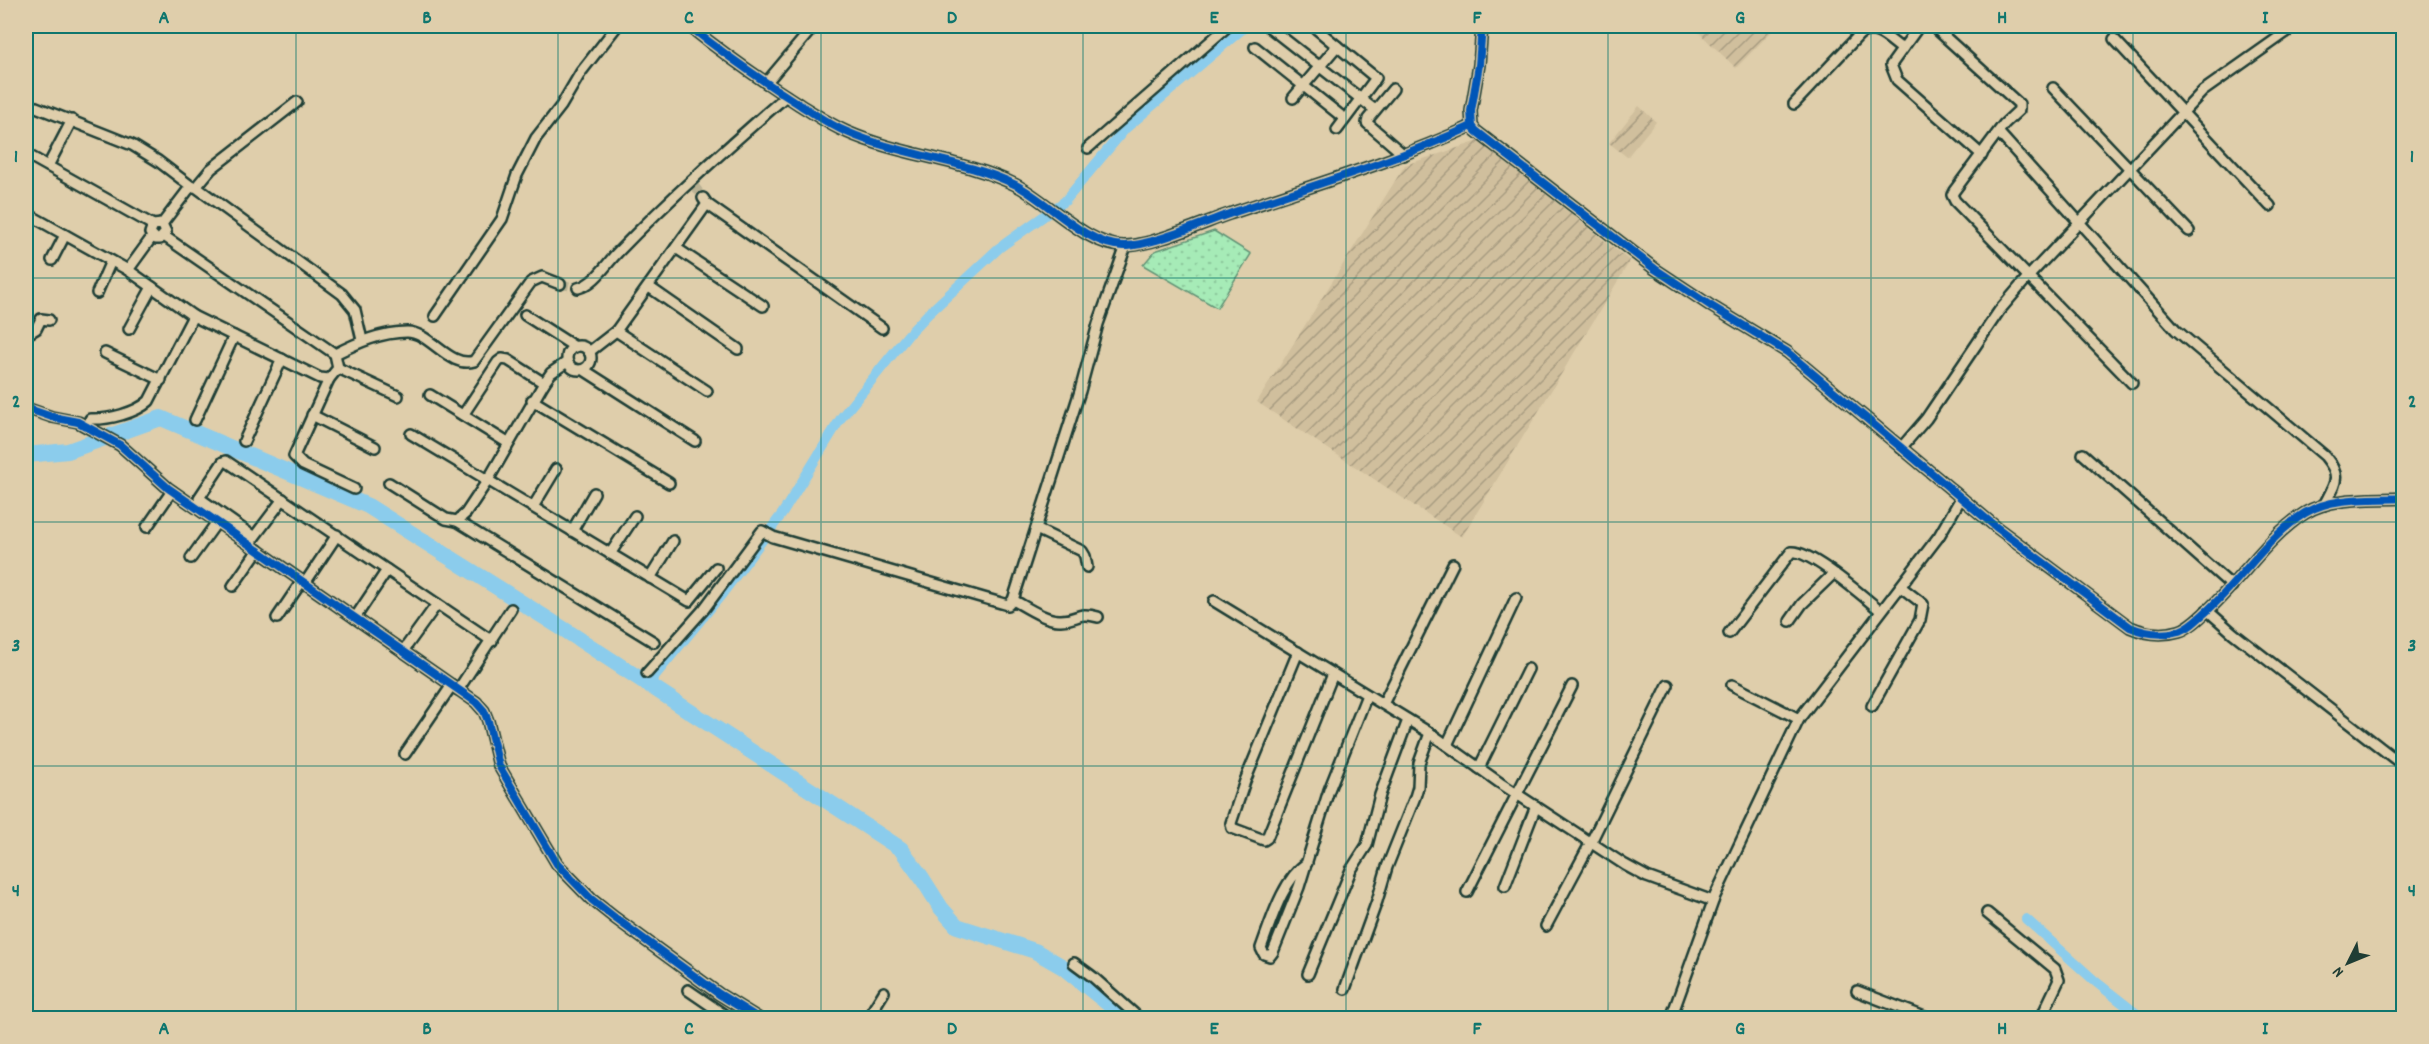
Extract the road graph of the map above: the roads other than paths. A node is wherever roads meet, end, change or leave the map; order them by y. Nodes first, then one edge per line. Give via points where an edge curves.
1 (617, 26) edge
2 (689, 26) edge
3 (814, 26) edge
4 (1228, 26) edge
5 (1313, 26) edge
6 (1482, 26) edge
7 (1919, 26) edge
8 (1933, 26) edge
9 (2295, 26) edge
10 (1269, 27) edge
11 (2114, 39) dead end
12 (1337, 45) junction
13 (1255, 47) dead end
14 (1902, 49) junction
15 (1320, 67) junction
16 (771, 77) junction
17 (1304, 86) junction
18 (2053, 88) dead end
19 (1393, 89) dead end
20 (786, 96) junction
21 (1293, 98) dead end
22 (1361, 98) junction
23 (297, 102) dead end
24 (26, 103) edge
25 (1794, 104) dead end
26 (1376, 110) junction
27 (2183, 112) junction
28 (1345, 119) junction
29 (72, 120) junction
30 (1472, 126) junction
31 (1337, 130) dead end
32 (1998, 133) junction
33 (1088, 148) dead end
34 (26, 154) edge
35 (1404, 155) junction
36 (1982, 155) junction
37 (48, 166) junction
38 (2131, 169) junction
39 (194, 187) junction
40 (2270, 206) dead end
41 (26, 214) edge
42 (157, 224) junction
43 (2079, 224) junction
44 (2189, 231) dead end
45 (65, 235) junction
46 (164, 236) junction
47 (152, 237) junction
48 (1126, 246) junction
49 (676, 248) junction
50 (52, 260) dead end
51 (111, 261) junction
52 (128, 270) junction
53 (2028, 277) junction
54 (560, 284) tunnel mouth
55 (152, 287) junction
56 (649, 287) junction
57 (578, 288) dead end
58 (98, 293) dead end
59 (763, 306) dead end
60 (525, 315) dead end
61 (193, 316) junction
62 (435, 316) dead end
63 (49, 320) dead end
64 (882, 328) dead end
65 (129, 329) dead end
66 (616, 331) junction
67 (26, 335) edge
68 (234, 336) junction
69 (363, 340) junction
70 (575, 347) junction
71 (738, 349) dead end
72 (589, 352) junction
73 (105, 353) dead end
74 (335, 354) junction
75 (282, 359) junction
76 (567, 362) junction
77 (338, 368) junction
78 (584, 370) junction
79 (329, 379) junction
80 (161, 380) junction
81 (544, 383) junction
82 (2132, 383) dead end
83 (707, 391) dead end
84 (430, 395) dead end
85 (398, 396) dead end
86 (532, 400) junction
87 (26, 408) edge
88 (312, 415) junction
89 (463, 415) junction
90 (195, 420) dead end
91 (90, 423) junction
92 (411, 434) dead end
93 (244, 441) dead end
94 (695, 441) dead end
95 (508, 443) junction
96 (375, 447) dead end
97 (1901, 448) junction
98 (2083, 454) dead end
99 (556, 468) dead end
100 (488, 480) junction
101 (389, 483) dead end
102 (669, 483) dead end
103 (354, 489) dead end
104 (172, 491) junction
105 (594, 494) dead end
106 (1961, 498) junction
107 (2403, 498) edge
108 (283, 499) junction
109 (2325, 505) junction
110 (533, 507) junction
111 (634, 516) dead end
112 (457, 521) junction
113 (217, 522) junction
114 (147, 527) dead end
115 (1036, 529) junction
116 (572, 531) junction
117 (337, 535) junction
118 (252, 541) junction
119 (673, 541) dead end
120 (258, 550) junction
121 (610, 554) junction
122 (191, 558) dead end
123 (1453, 564) dead end
124 (1087, 567) dead end
125 (716, 568) dead end
126 (387, 570) junction
127 (1833, 574) junction
128 (650, 578) junction
129 (303, 582) junction
130 (233, 586) dead end
131 (2232, 586) junction
132 (1901, 587) junction
133 (1516, 598) dead end
134 (1012, 600) junction
135 (1214, 601) dead end
136 (437, 604) junction
137 (511, 609) dead end
138 (2207, 610) junction
139 (1881, 611) junction
140 (1098, 617) dead end
141 (277, 618) dead end
142 (355, 618) junction
143 (1790, 621) dead end
144 (1729, 633) dead end
145 (492, 641) junction
146 (654, 642) dead end
147 (403, 651) junction
148 (1298, 652) junction
149 (1528, 669) dead end
150 (647, 673) dead end
151 (1333, 674) junction
152 (1668, 685) dead end
153 (1731, 685) dead end
154 (1572, 686) dead end
155 (455, 688) junction
156 (1367, 694) junction
157 (1383, 704) junction
158 (1872, 706) dead end
159 (1408, 720) junction
160 (1796, 724) junction
161 (1430, 733) junction
162 (1448, 745) junction
163 (405, 754) dead end
164 (2403, 766) edge
165 (1479, 768) junction
166 (1517, 794) junction
167 (1536, 806) junction
168 (1591, 842) junction
169 (1306, 863) junction
170 (1505, 886) dead end
171 (1467, 892) dead end
172 (1713, 901) junction
173 (1987, 913) dead end
174 (1546, 926) dead end
175 (1074, 963) dead end
176 (1308, 974) dead end
177 (26, 982) edge
178 (1345, 989) dead end
179 (688, 990) dead end
180 (1857, 991) dead end
181 (884, 992) dead end
182 (26, 999) edge
183 (742, 1015) edge
184 (729, 1018) edge
185 (758, 1018) edge
186 (868, 1018) edge
187 (1138, 1018) edge
188 (1671, 1018) edge
189 (1927, 1018) edge
190 (2041, 1018) edge

1 - 62 street via 536,138 517,175 502,219
2 - 16 street
3 - 16 street
4 - 33 street
5 - 12 street
6 - 30 street
7 - 14 street
8 - 32 street via 2019,104 2019,110
9 - 27 street via 2203,92
10 - 15 street
11 - 27 street
12 - 15 street
12 - 22 street via 1376,78
13 - 17 street
14 - 25 street via 1876,30 1868,29
14 - 36 street via 1891,65 1897,80
15 - 17 street
15 - 22 street
16 - 20 street
17 - 21 street
17 - 28 street
18 - 38 street
19 - 26 street
20 - 48 street via 847,132 1013,184 1100,241
20 - 57 street via 616,254 590,284
22 - 26 street
22 - 28 street
23 - 39 street via 211,169
24 - 29 street
26 - 35 street via 1367,123
27 - 38 street
27 - 40 street
28 - 31 street
29 - 37 street
29 - 39 street via 132,145
30 - 35 street
30 - 97 street via 1655,268 1787,352
32 - 36 street
32 - 43 street
34 - 37 street
35 - 48 street
36 - 53 street via 1952,195
37 - 42 street
38 - 43 street
38 - 44 street
39 - 42 street
39 - 69 street via 342,294 355,310
41 - 45 street
42 - 46 street via 166,232
42 - 47 street via 150,233
43 - 53 street
43 - 109 street via 2176,330 2325,456 2336,469 2337,477
45 - 50 street
45 - 51 street
46 - 47 street
46 - 74 street
47 - 52 street
48 - 115 street via 1098,324
49 - 56 street
49 - 59 street
49 - 64 street via 705,201
51 - 52 street
51 - 58 street
52 - 55 street
53 - 82 street
53 - 97 street
54 - 69 street via 542,277 531,282 474,361 463,362 408,332
55 - 61 street
55 - 65 street
56 - 66 street
56 - 71 street
60 - 70 street
61 - 68 street
61 - 80 street
63 - 67 street via 41,319
66 - 72 street
66 - 83 street
68 - 75 street
68 - 90 street
69 - 74 street
70 - 72 street via 584,347
70 - 76 street via 567,355
72 - 78 street via 591,358
73 - 80 street
74 - 77 street
75 - 79 street
75 - 93 street
76 - 78 street via 577,371
76 - 81 street
77 - 79 street
77 - 85 street
78 - 94 street
79 - 88 street
80 - 91 street via 144,406
81 - 86 street
81 - 89 street via 502,359
84 - 89 street
86 - 95 street
86 - 102 street
87 - 91 street via 51,417
88 - 96 street
88 - 103 street via 294,456 303,465
89 - 95 street
91 - 104 street
92 - 100 street
95 - 100 street
97 - 106 street
98 - 131 street
99 - 110 street
100 - 110 street
100 - 112 street
101 - 112 street via 446,519
104 - 113 street
104 - 114 street
105 - 116 street
106 - 132 street
106 - 138 street via 2130,627 2146,634 2180,631
107 - 109 street
108 - 117 street
108 - 118 street
108 - 118 street via 226,460 223,462 199,498
109 - 131 street via 2288,526
110 - 116 street
111 - 121 street
112 - 146 street
113 - 118 street
113 - 122 street
115 - 124 street via 1082,551
115 - 134 street
116 - 121 street
117 - 126 street
117 - 129 street
118 - 120 street
119 - 128 street
120 - 129 street
120 - 130 street
121 - 128 street
123 - 157 street
125 - 128 street via 689,602
126 - 136 street
126 - 142 street
127 - 139 street
127 - 143 street
127 - 144 street via 1802,554 1791,552
129 - 141 street
129 - 142 street
131 - 138 street
132 - 139 street
132 - 158 street via 1924,608
133 - 162 street
134 - 140 street via 1054,620 1085,614
134 - 150 street via 1008,606 1001,605 762,531 704,609
135 - 148 street
136 - 145 street
136 - 147 street
137 - 145 street
138 - 164 street
139 - 160 street
142 - 147 street
145 - 155 street
147 - 155 street
148 - 151 street
148 - 151 street via 1245,781 1232,828 1267,838
149 - 165 street
151 - 156 street
152 - 168 street
153 - 160 street
154 - 166 street
155 - 163 street
155 - 183 street via 484,711 499,766 557,864 591,899
156 - 157 street
156 - 169 street via 1329,790
157 - 159 street
159 - 161 street
159 - 176 street via 1380,795 1367,845 1351,870
160 - 172 street
161 - 162 street
161 - 178 street via 1419,762 1415,797
162 - 165 street
165 - 166 street
166 - 167 street
166 - 171 street
167 - 168 street
167 - 170 street
168 - 172 street via 1640,873
168 - 174 street
169 - 169 street via 1287,884 1261,948 1264,954 1270,956 1273,952
172 - 188 street
173 - 190 street via 2058,974 2059,980
175 - 187 street
177 - 182 street via 30,991
179 - 184 street
180 - 189 street
181 - 186 street
183 - 185 street

